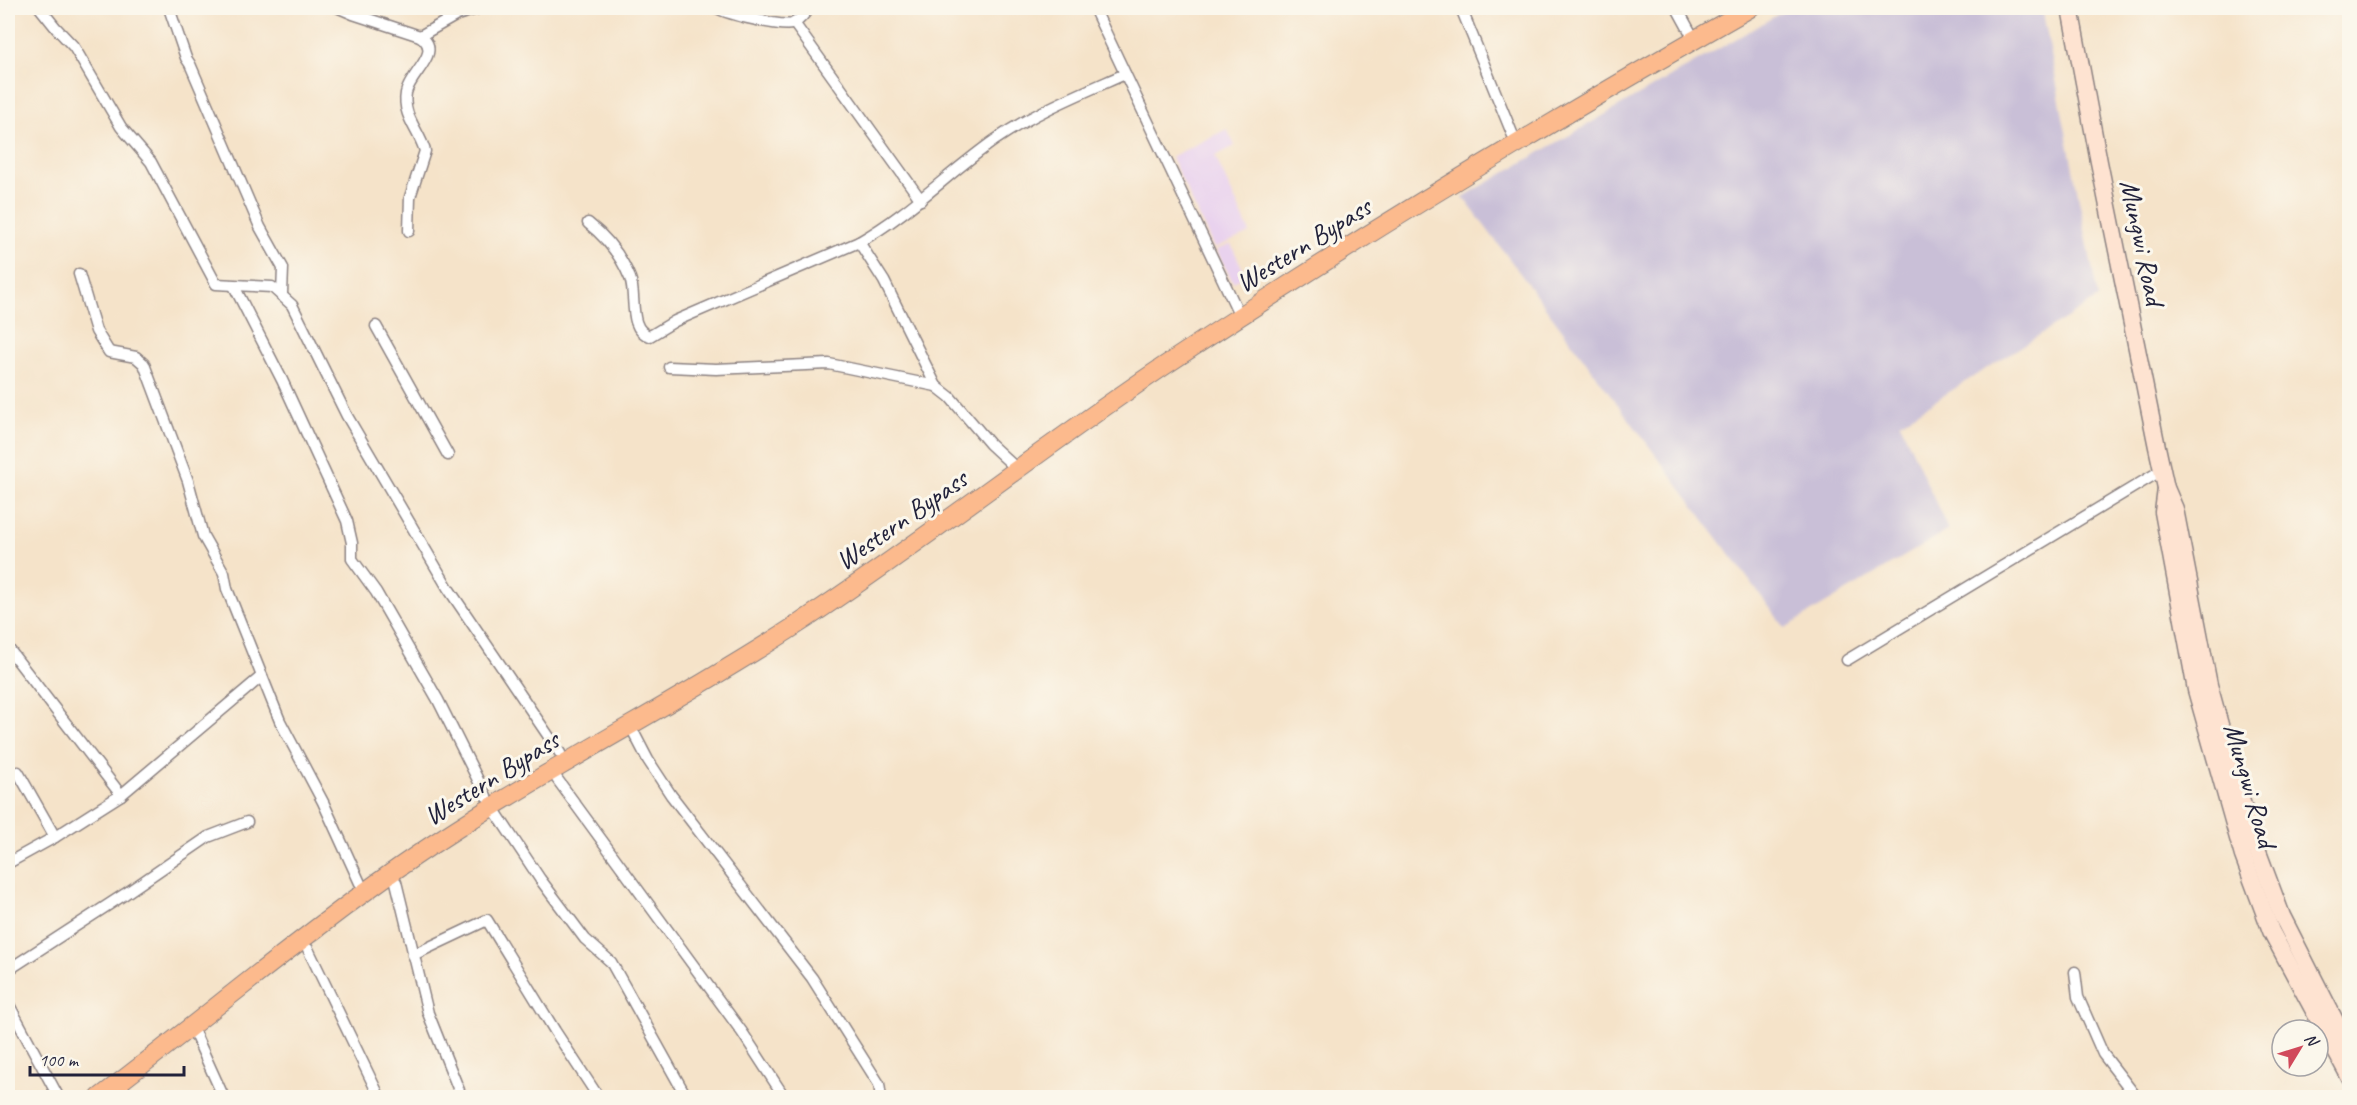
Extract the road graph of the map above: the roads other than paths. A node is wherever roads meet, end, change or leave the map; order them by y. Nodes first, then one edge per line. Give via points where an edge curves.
1 (40, 8) edge
2 (169, 8) edge
3 (339, 8) edge
4 (480, 8) edge
5 (717, 8) edge
6 (809, 8) edge
7 (1094, 8) edge
8 (1461, 8) edge
9 (1677, 8) edge
10 (1750, 8) edge
11 (2070, 8) edge
12 (794, 23) junction
13 (420, 36) junction
14 (1694, 39) junction
15 (1125, 74) junction
16 (1516, 143) junction
17 (921, 200) junction
18 (588, 223) dead end
19 (409, 231) dead end
20 (859, 242) junction
21 (79, 274) dead end
22 (234, 286) junction
23 (282, 294) junction
24 (1240, 316) junction
25 (376, 326) dead end
26 (669, 368) dead end
27 (936, 386) junction
28 (448, 455) dead end
29 (1017, 469) junction
30 (2162, 470) junction
31 (2166, 488) junction
32 (8, 648) edge
33 (1847, 660) dead end
34 (262, 676) junction
35 (635, 735) dead end
36 (560, 753) dead end
37 (8, 776) edge
38 (557, 779) dead end
39 (121, 795) junction
40 (486, 796) dead end
41 (497, 814) dead end
42 (247, 822) dead end
43 (55, 837) junction
44 (8, 863) edge
45 (396, 882) dead end
46 (360, 883) dead end
47 (308, 949) dead end
48 (413, 955) junction
49 (8, 970) edge
50 (2074, 972) dead end
51 (8, 1003) edge
52 (195, 1034) dead end
53 (2349, 1050) edge
54 (2349, 1078) edge
55 (59, 1098) edge
56 (99, 1098) edge
57 (224, 1098) edge
58 (380, 1098) edge
59 (462, 1098) edge
60 (599, 1098) edge
61 (687, 1098) edge
62 (785, 1098) edge
63 (880, 1098) edge
64 (2137, 1098) edge

1 - 22 street via 74,47 121,127 151,162 216,284
2 - 23 street via 186,58 260,227 283,268
3 - 13 street
4 - 13 street via 457,15
5 - 12 street via 728,14
6 - 12 street
7 - 15 street
8 - 16 street
9 - 14 street
10 - 14 main road, Western Bypass
11 - 30 main road, Mungwi Road
12 - 17 street
13 - 19 street via 427,40 429,52 408,85 406,109 425,151 410,197
14 - 16 main road, Western Bypass
15 - 17 street via 1028,117
15 - 24 street
16 - 24 main road, Western Bypass
17 - 20 street
18 - 20 street via 601,233 625,267 634,295 636,322 639,330 650,336 738,292
20 - 27 street via 885,281
21 - 34 street via 96,330 109,352 136,357 144,364 188,481 203,536 224,573
22 - 23 street via 272,287
22 - 40 street via 347,521 352,559 376,592 438,700
23 - 36 street via 292,305 347,416 448,588
24 - 29 main road, Western Bypass
25 - 28 street
26 - 27 street via 829,364
27 - 29 street
29 - 56 main road, Western Bypass via 900,556 796,625 550,771 393,872
30 - 31 main road, Mungwi Road
30 - 33 street
31 - 53 main road, Mungwi Road via 2175,509 2209,685 2258,852 2282,916
31 - 54 main road, Mungwi Road via 2163,512 2196,690 2243,856 2286,963
32 - 39 street
34 - 39 street
34 - 46 street
35 - 63 street via 671,795 812,978 879,1084
37 - 43 street via 18,772
38 - 62 street via 742,1032
39 - 43 street
41 - 61 street via 585,939 611,962
42 - 49 street via 208,837
43 - 44 street
45 - 48 street
47 - 58 street
48 - 59 street via 428,1012
48 - 60 street via 487,920
50 - 64 street via 2078,997 2103,1054
51 - 55 street
52 - 57 street

